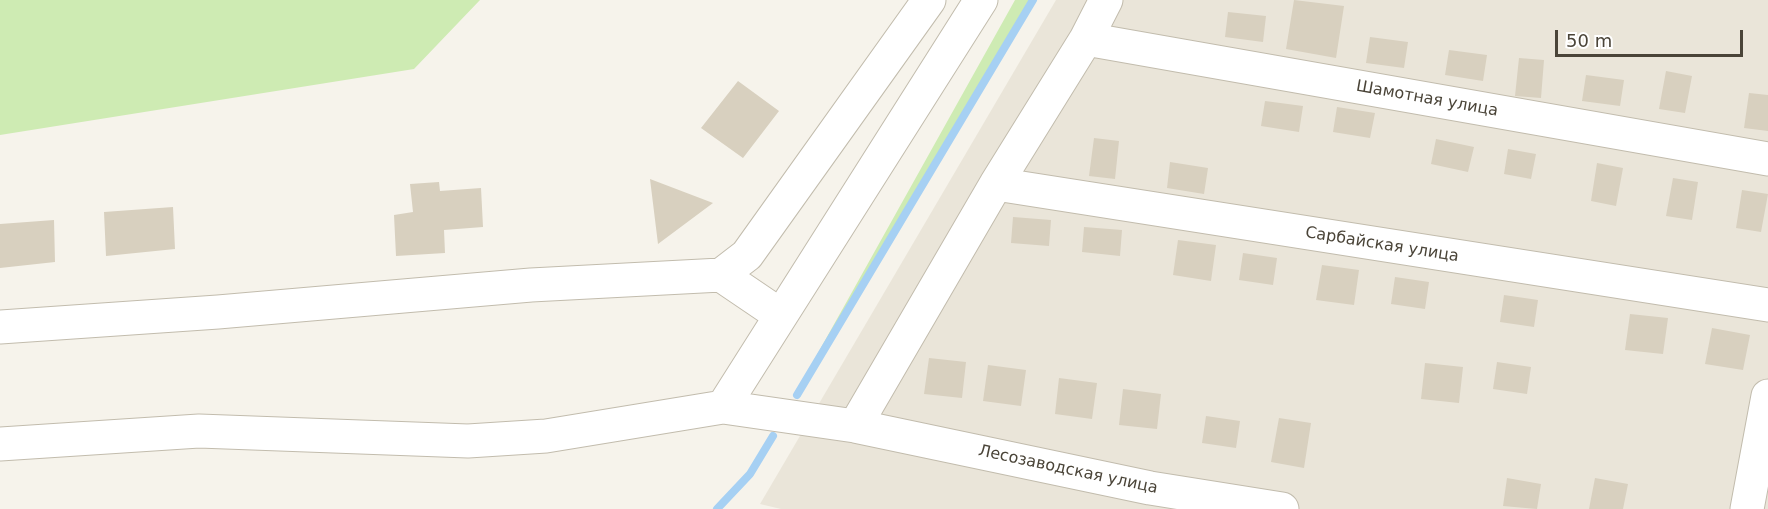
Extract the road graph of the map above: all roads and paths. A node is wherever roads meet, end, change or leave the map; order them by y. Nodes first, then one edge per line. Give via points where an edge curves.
1 (929, 0) edge
2 (981, 0) edge
3 (1106, 0) edge
4 (1086, 39) junction
5 (1768, 159) edge
6 (996, 184) junction
7 (721, 275) junction
8 (1768, 305) edge
9 (780, 315) junction
10 (0, 327) edge
11 (1768, 396) edge
12 (723, 407) junction
13 (855, 426) junction
14 (0, 444) edge
15 (1282, 509) edge
16 (1747, 509) edge

1 - 7 street via 747,255
2 - 9 street
3 - 4 street
4 - 5 street, Шамотная улица
4 - 6 street
6 - 8 street, Сарбайская улица
6 - 13 street
7 - 9 street
7 - 10 street via 531,285
9 - 12 street
11 - 16 street
12 - 13 street, Лесозаводская улица
12 - 14 street, Лесозаводская улица via 546,436 468,441 199,431
13 - 15 street, Лесозаводская улица via 1150,488

